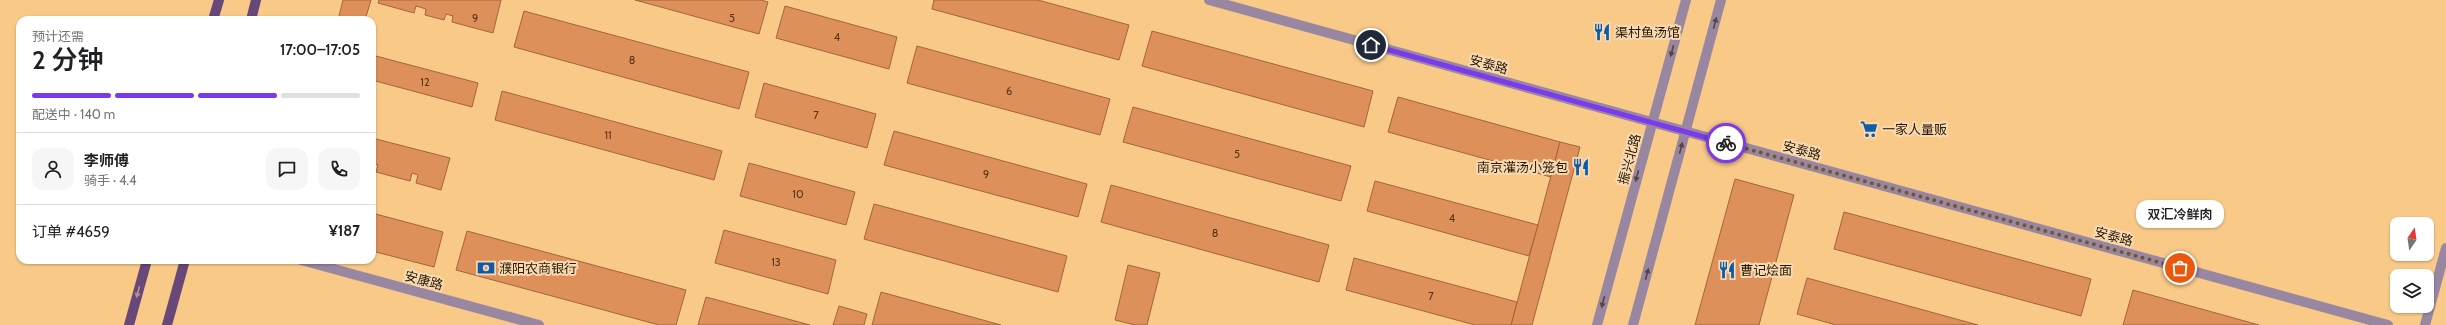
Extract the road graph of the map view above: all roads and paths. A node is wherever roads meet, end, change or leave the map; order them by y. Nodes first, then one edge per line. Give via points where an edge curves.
1 (219, 0) edge
2 (256, 0) edge
3 (1209, 0) edge
4 (1686, 0) edge
5 (1721, 0) edge
6 (214, 16) edge
7 (252, 16) edge
8 (1652, 122) junction
9 (1685, 132) junction
10 (2446, 248) edge
11 (146, 264) edge
12 (184, 264) edge
13 (316, 264) edge
14 (129, 325) edge
15 (167, 325) edge
16 (540, 325) edge
17 (1597, 325) edge
18 (1633, 325) edge
19 (2388, 325) edge
20 (2425, 325) edge

1 - 6 main road
2 - 7 main road
3 - 8 street, 安泰路
4 -> 8 street, 振兴北路
9 -> 5 street
8 - 9 street, 安泰路
8 -> 17 street, 振兴北路
18 -> 9 street
9 - 19 street, 安泰路
10 - 20 street
11 -> 14 main road
12 - 15 main road
13 - 16 street, 安康路

